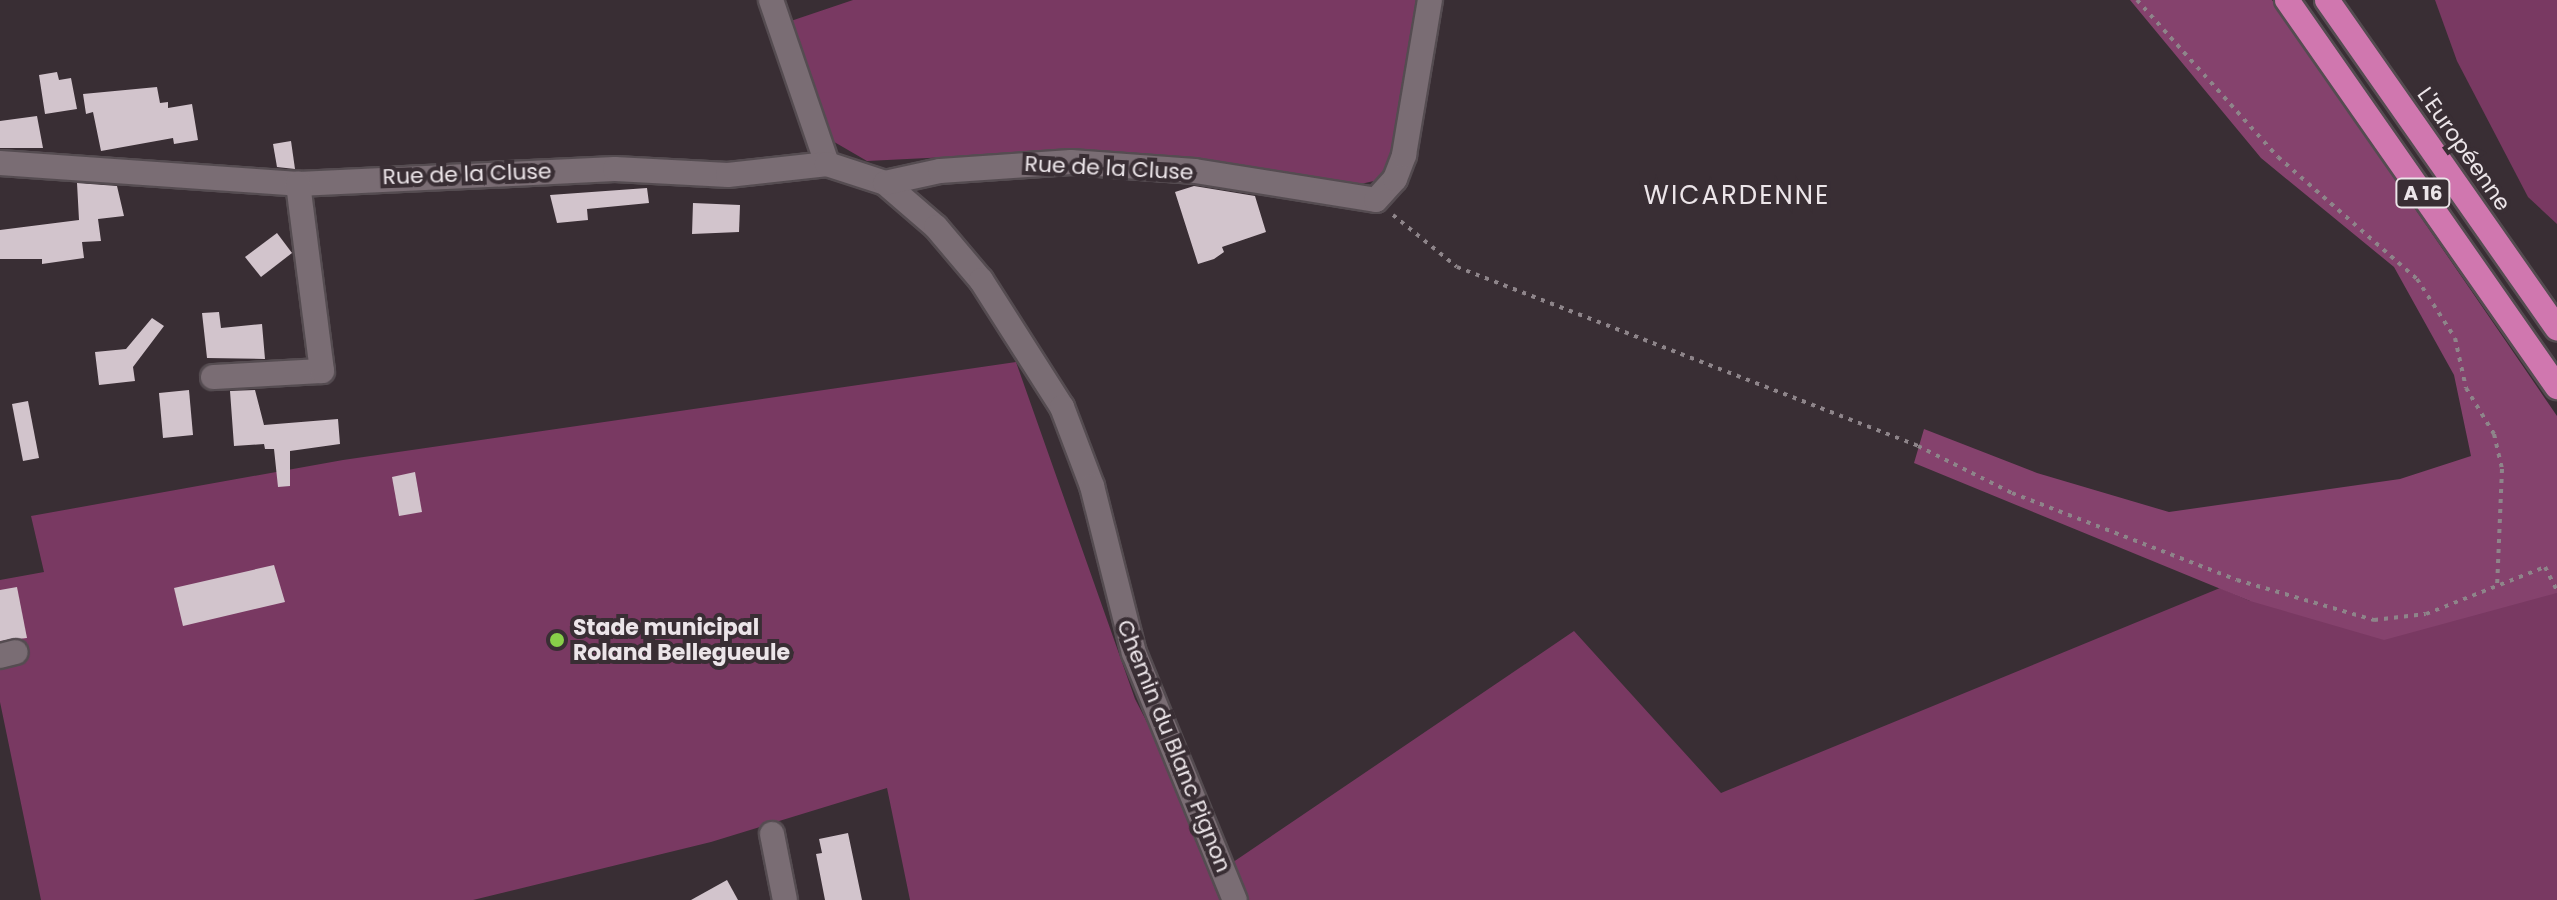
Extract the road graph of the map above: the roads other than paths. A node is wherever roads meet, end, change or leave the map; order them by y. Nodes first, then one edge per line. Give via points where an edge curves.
1 (771, 0) edge
2 (1430, 0) edge
3 (2287, 0) edge
4 (2327, 0) edge
5 (0, 163) edge
6 (827, 164) junction
7 (885, 183) junction
8 (298, 184) junction
9 (2557, 329) edge
10 (213, 377) dead end
11 (2557, 387) edge
12 (772, 834) dead end
13 (785, 900) edge
14 (1235, 900) edge

1 - 6 street
2 - 7 street, Rue de la Cluse via 1404,155 1395,179 1376,200 1195,171 1056,161 925,173
3 - 11 highway, A 16
4 - 9 highway, L'Européenne / A 16
5 - 8 street, Rue de la Cluse
6 - 7 street, Rue de la Cluse
6 - 8 street, Rue de la Cluse via 736,175 615,169
7 - 14 street, Chemin du Blanc Pignon via 936,227 981,280 1028,347 1066,415 1092,486 1134,653
8 - 10 street via 322,371
12 - 13 street

